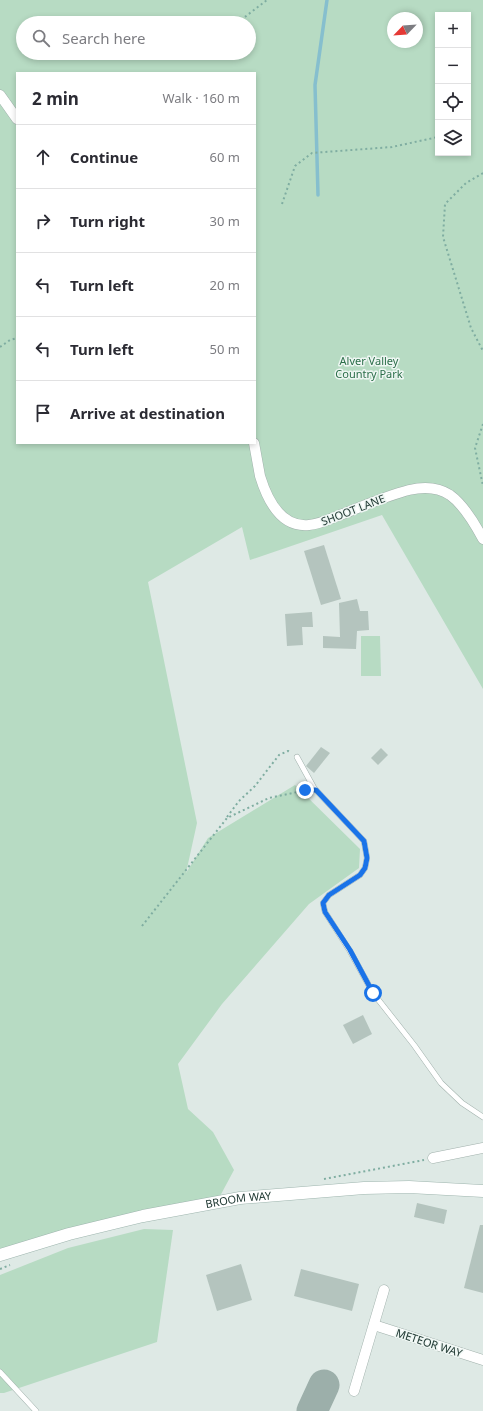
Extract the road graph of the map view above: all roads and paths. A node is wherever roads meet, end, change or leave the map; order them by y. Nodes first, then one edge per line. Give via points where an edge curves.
1 (267, 0) edge
2 (247, 16) edge
3 (0, 95) edge
4 (16, 118) edge
5 (435, 138) edge
6 (483, 173) edge
7 (282, 204) dead end
8 (16, 338) edge
9 (0, 347) edge
10 (483, 351) edge
11 (483, 424) edge
12 (254, 444) edge
13 (483, 486) edge
14 (483, 539) edge
15 (297, 757) joint
16 (316, 790) junction
17 (226, 818) junction
18 (142, 926) dead end
19 (483, 1117) edge
20 (483, 1148) edge
21 (433, 1158) joint
22 (483, 1191) edge
23 (313, 1192) junction
24 (0, 1255) edge
25 (14, 1264) dead end
26 (0, 1269) edge
27 (384, 1290) dead end
28 (374, 1326) junction
29 (483, 1360) edge
30 (0, 1372) edge
31 (354, 1391) dead end
32 (36, 1411) edge

1 - 2 path
3 - 4 street
5 - 7 path via 392,147 312,154 295,166
6 - 10 path via 466,183 445,204 443,237 471,328
8 - 9 path
11 - 13 path via 475,448
12 - 14 street, SHOOT LANE via 266,492 281,517 290,522 300,525 316,524 398,493 428,488 440,490 453,498
15 - 16 lane
15 - 17 path via 288,751 279,755 256,786 239,800
16 - 17 path via 269,798
16 - 19 lane via 364,841 367,858 360,875 329,895 323,903 325,912 350,950 373,993 441,1083 462,1103
17 - 18 path
20 - 21 street
21 - 23 path via 328,1178 314,1182
22 - 23 main road, BROOM WAY via 409,1187
23 - 24 main road, BROOM WAY via 240,1198 144,1216 69,1234
25 - 26 path
27 - 28 street
28 - 29 street, METEOR WAY
28 - 31 street
30 - 32 lane

